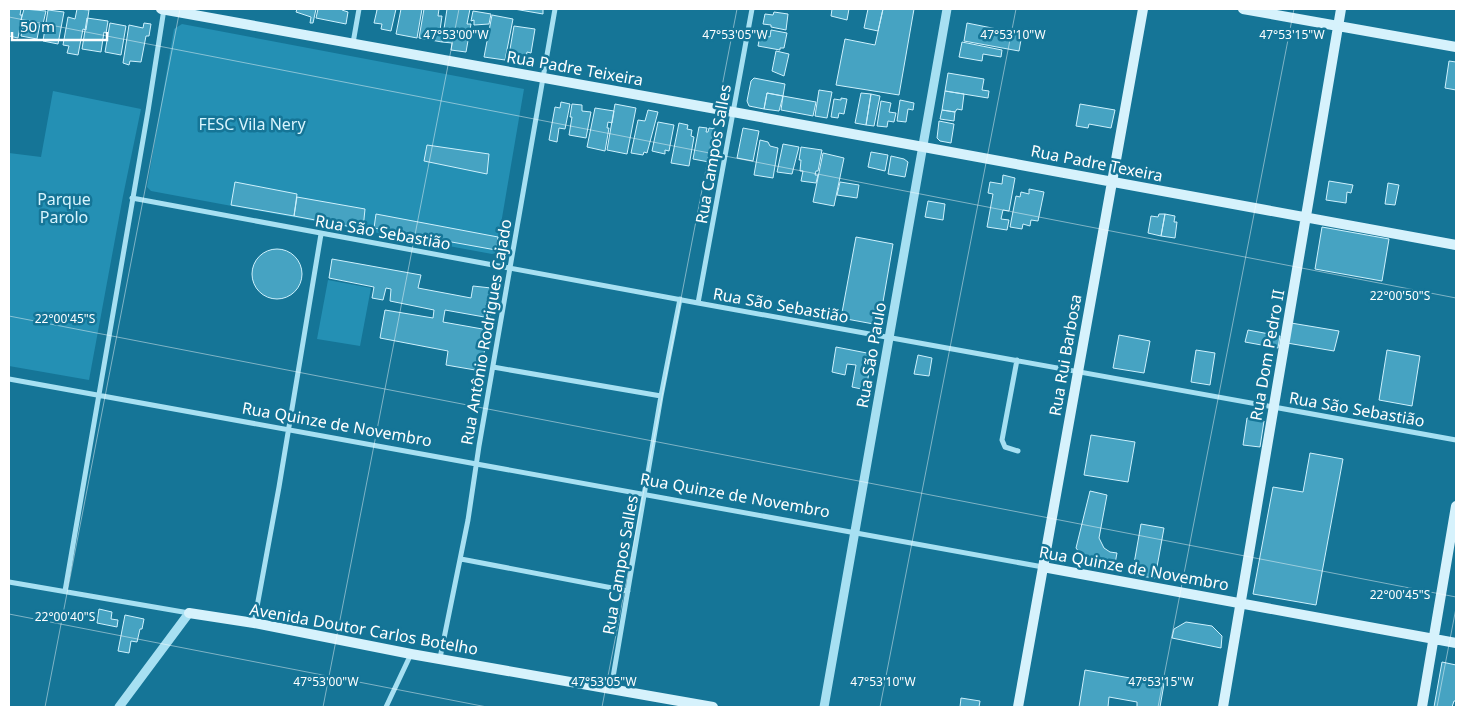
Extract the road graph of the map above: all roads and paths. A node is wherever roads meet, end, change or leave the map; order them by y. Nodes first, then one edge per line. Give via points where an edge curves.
1 (163, 9) edge
2 (359, 9) edge
3 (555, 9) edge
4 (752, 9) edge
5 (948, 9) edge
6 (1143, 9) edge
7 (1243, 9) edge
8 (1341, 9) edge
9 (1338, 26) junction
10 (353, 44) junction
11 (1456, 46) edge
12 (543, 78) junction
13 (733, 112) junction
14 (924, 147) junction
15 (1112, 181) junction
16 (132, 198) junction
17 (1305, 218) junction
18 (321, 234) junction
19 (1456, 245) edge
20 (510, 268) junction
21 (680, 299) junction
22 (698, 303) junction
23 (889, 337) junction
24 (1017, 360) junction
25 (493, 367) junction
26 (1078, 371) junction
27 (9, 379) edge
28 (98, 396) junction
29 (661, 396) junction
30 (1273, 407) junction
31 (288, 430) junction
32 (1456, 440) edge
33 (1018, 451) dead end
34 (477, 464) junction
35 (644, 494) junction
36 (1456, 506) edge
37 (854, 533) junction
38 (461, 559) junction
39 (1043, 567) junction
40 (9, 582) edge
41 (628, 591) junction
42 (65, 592) junction
43 (1242, 603) junction
44 (190, 613) junction
45 (254, 623) junction
46 (1434, 639) junction
47 (1456, 643) edge
48 (411, 654) junction
49 (440, 658) junction
50 (611, 689) junction
51 (119, 707) edge
52 (386, 707) edge
53 (713, 707) edge
54 (824, 707) edge
55 (1018, 707) edge
56 (1224, 707) edge
57 (1422, 707) edge

1 - 10 main road
1 - 16 street
2 - 10 street
3 - 12 street, Rua Antônio Rodrigues Cajado
4 - 13 street, Rua Campos Salles
5 - 14 street, Rua São Paulo
6 - 15 main road, Rua Rui Barbosa
7 - 9 main road
8 - 9 main road, Rua Dom Pedro II
9 - 11 main road
9 - 17 main road, Rua Dom Pedro II
10 - 12 main road, Rua Padre Teixeira
12 - 13 main road, Rua Padre Teixeira
12 - 20 street, Rua Antônio Rodrigues Cajado
13 - 14 main road, Rua Padre Texeira
13 - 22 street, Rua Campos Salles
14 - 15 main road, Rua Padre Texeira
14 - 23 street, Rua São Paulo
15 - 17 main road, Rua Padre Texeira
15 - 26 main road, Rua Rui Barbosa
16 - 18 street, Rua São Sebastião
16 - 28 street
17 - 19 main road, Rua Padre Texeira
17 - 30 main road, Rua Dom Pedro II
18 - 20 street, Rua São Sebastião
18 - 31 street
20 - 21 street, Rua São Sebastião
20 - 25 street, Rua Antônio Rodrigues Cajado
21 - 22 street, Rua São Sebastião
21 - 29 street, Rua Campos Salles
22 - 23 street, Rua São Sebastião
23 - 24 street, Rua São Sebastião
23 - 37 street, Rua São Paulo
24 - 26 street, Rua São Sebastião
24 - 33 street via 1002,440 1005,447
25 - 29 street
25 - 34 street, Rua Antônio Rodrigues Cajado
26 - 30 street, Rua São Sebastião
26 - 39 main road, Rua Rui Barbosa
27 - 28 street, Rua Quinze de Novembro
28 - 31 street, Rua Quinze de Novembro
28 - 42 street
29 - 35 street, Rua Campos Salles
30 - 32 street, Rua São Sebastião
30 - 43 main road, Rua Dom Pedro II
31 - 34 street, Rua Quinze de Novembro
31 - 45 street
34 - 35 street, Rua Quinze de Novembro
34 - 38 street, Rua Antônio Rodrigues Cajado
35 - 37 street, Rua Quinze de Novembro
35 - 41 street, Rua Campos Salles
36 - 46 main road
37 - 39 street, Rua Quinze de Novembro
37 - 54 street, Rua São Paulo
38 - 41 street
38 - 49 street, Rua Antônio Rodrigues Cajado
39 - 43 main road, Rua Quinze de Novembro
39 - 55 main road, Rua Rui Barbosa
40 - 42 street, Avenida Doutor Carlos Botelho
41 - 50 street, Rua Campos Salles
42 - 44 street, Avenida Doutor Carlos Botelho
43 - 46 main road, Rua Quinze de Novembro
43 - 56 main road, Rua Dom Pedro II
44 - 45 main road, Avenida Doutor Carlos Botelho
44 - 51 street
45 - 48 main road, Avenida Doutor Carlos Botelho
46 - 47 main road, Rua Quinze de Novembro
46 - 57 main road
48 - 49 main road, Avenida Doutor Carlos Botelho
48 - 52 street
49 - 50 main road, Avenida Doutor Carlos Botelho
50 - 53 main road, Avenida Doutor Carlos Botelho

